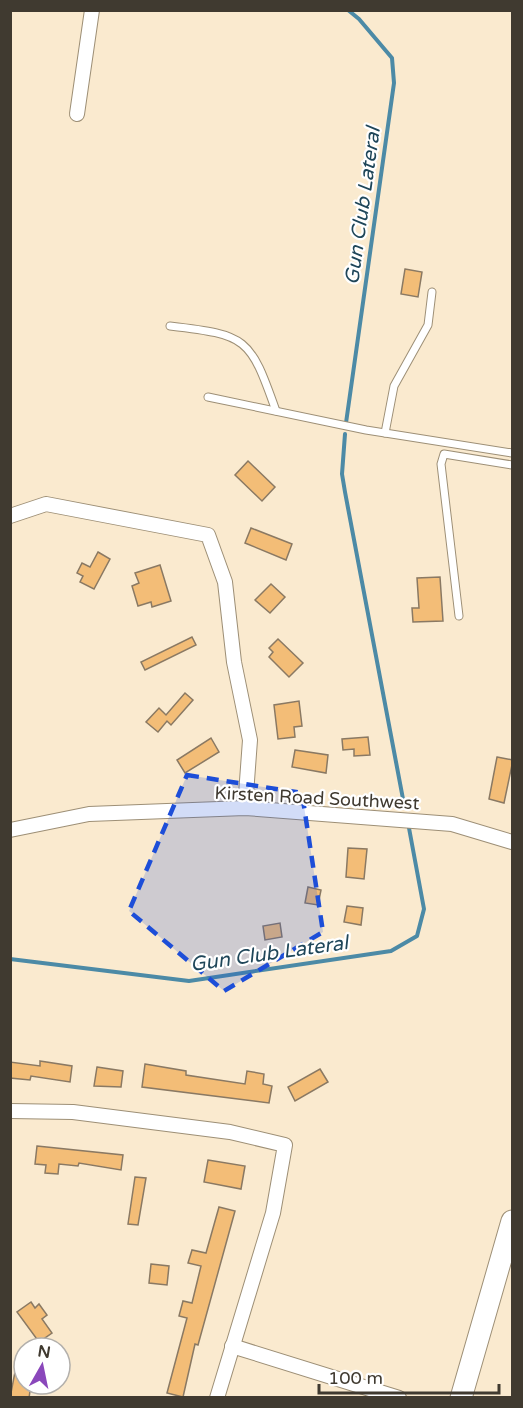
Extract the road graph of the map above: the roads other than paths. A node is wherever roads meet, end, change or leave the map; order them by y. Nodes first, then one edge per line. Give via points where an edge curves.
1 (92, 10) edge
2 (77, 114) dead end
3 (432, 292) dead end
4 (170, 326) dead end
5 (207, 397) dead end
6 (276, 411) junction
7 (385, 432) junction
8 (513, 453) edge
9 (513, 465) edge
10 (10, 516) edge
11 (459, 616) dead end
12 (245, 808) junction
13 (10, 830) edge
14 (513, 842) edge
15 (10, 1111) edge
16 (513, 1221) edge
17 (232, 1346) junction
18 (217, 1398) edge
19 (399, 1398) edge
20 (461, 1398) edge

1 - 2 street
3 - 7 lane via 428,325 394,386
4 - 6 lane via 231,336 249,349 261,368
5 - 6 lane
6 - 7 lane
7 - 8 lane
9 - 11 lane via 444,454 441,464
10 - 12 street via 46,504 208,535 225,582 234,662 250,740
12 - 13 street, Kirsten Road Southwest via 89,814
12 - 14 street, Kirsten Road Southwest via 452,824
15 - 17 street via 74,1112 230,1132 285,1145 273,1213
16 - 20 main road
17 - 18 street
17 - 19 street

